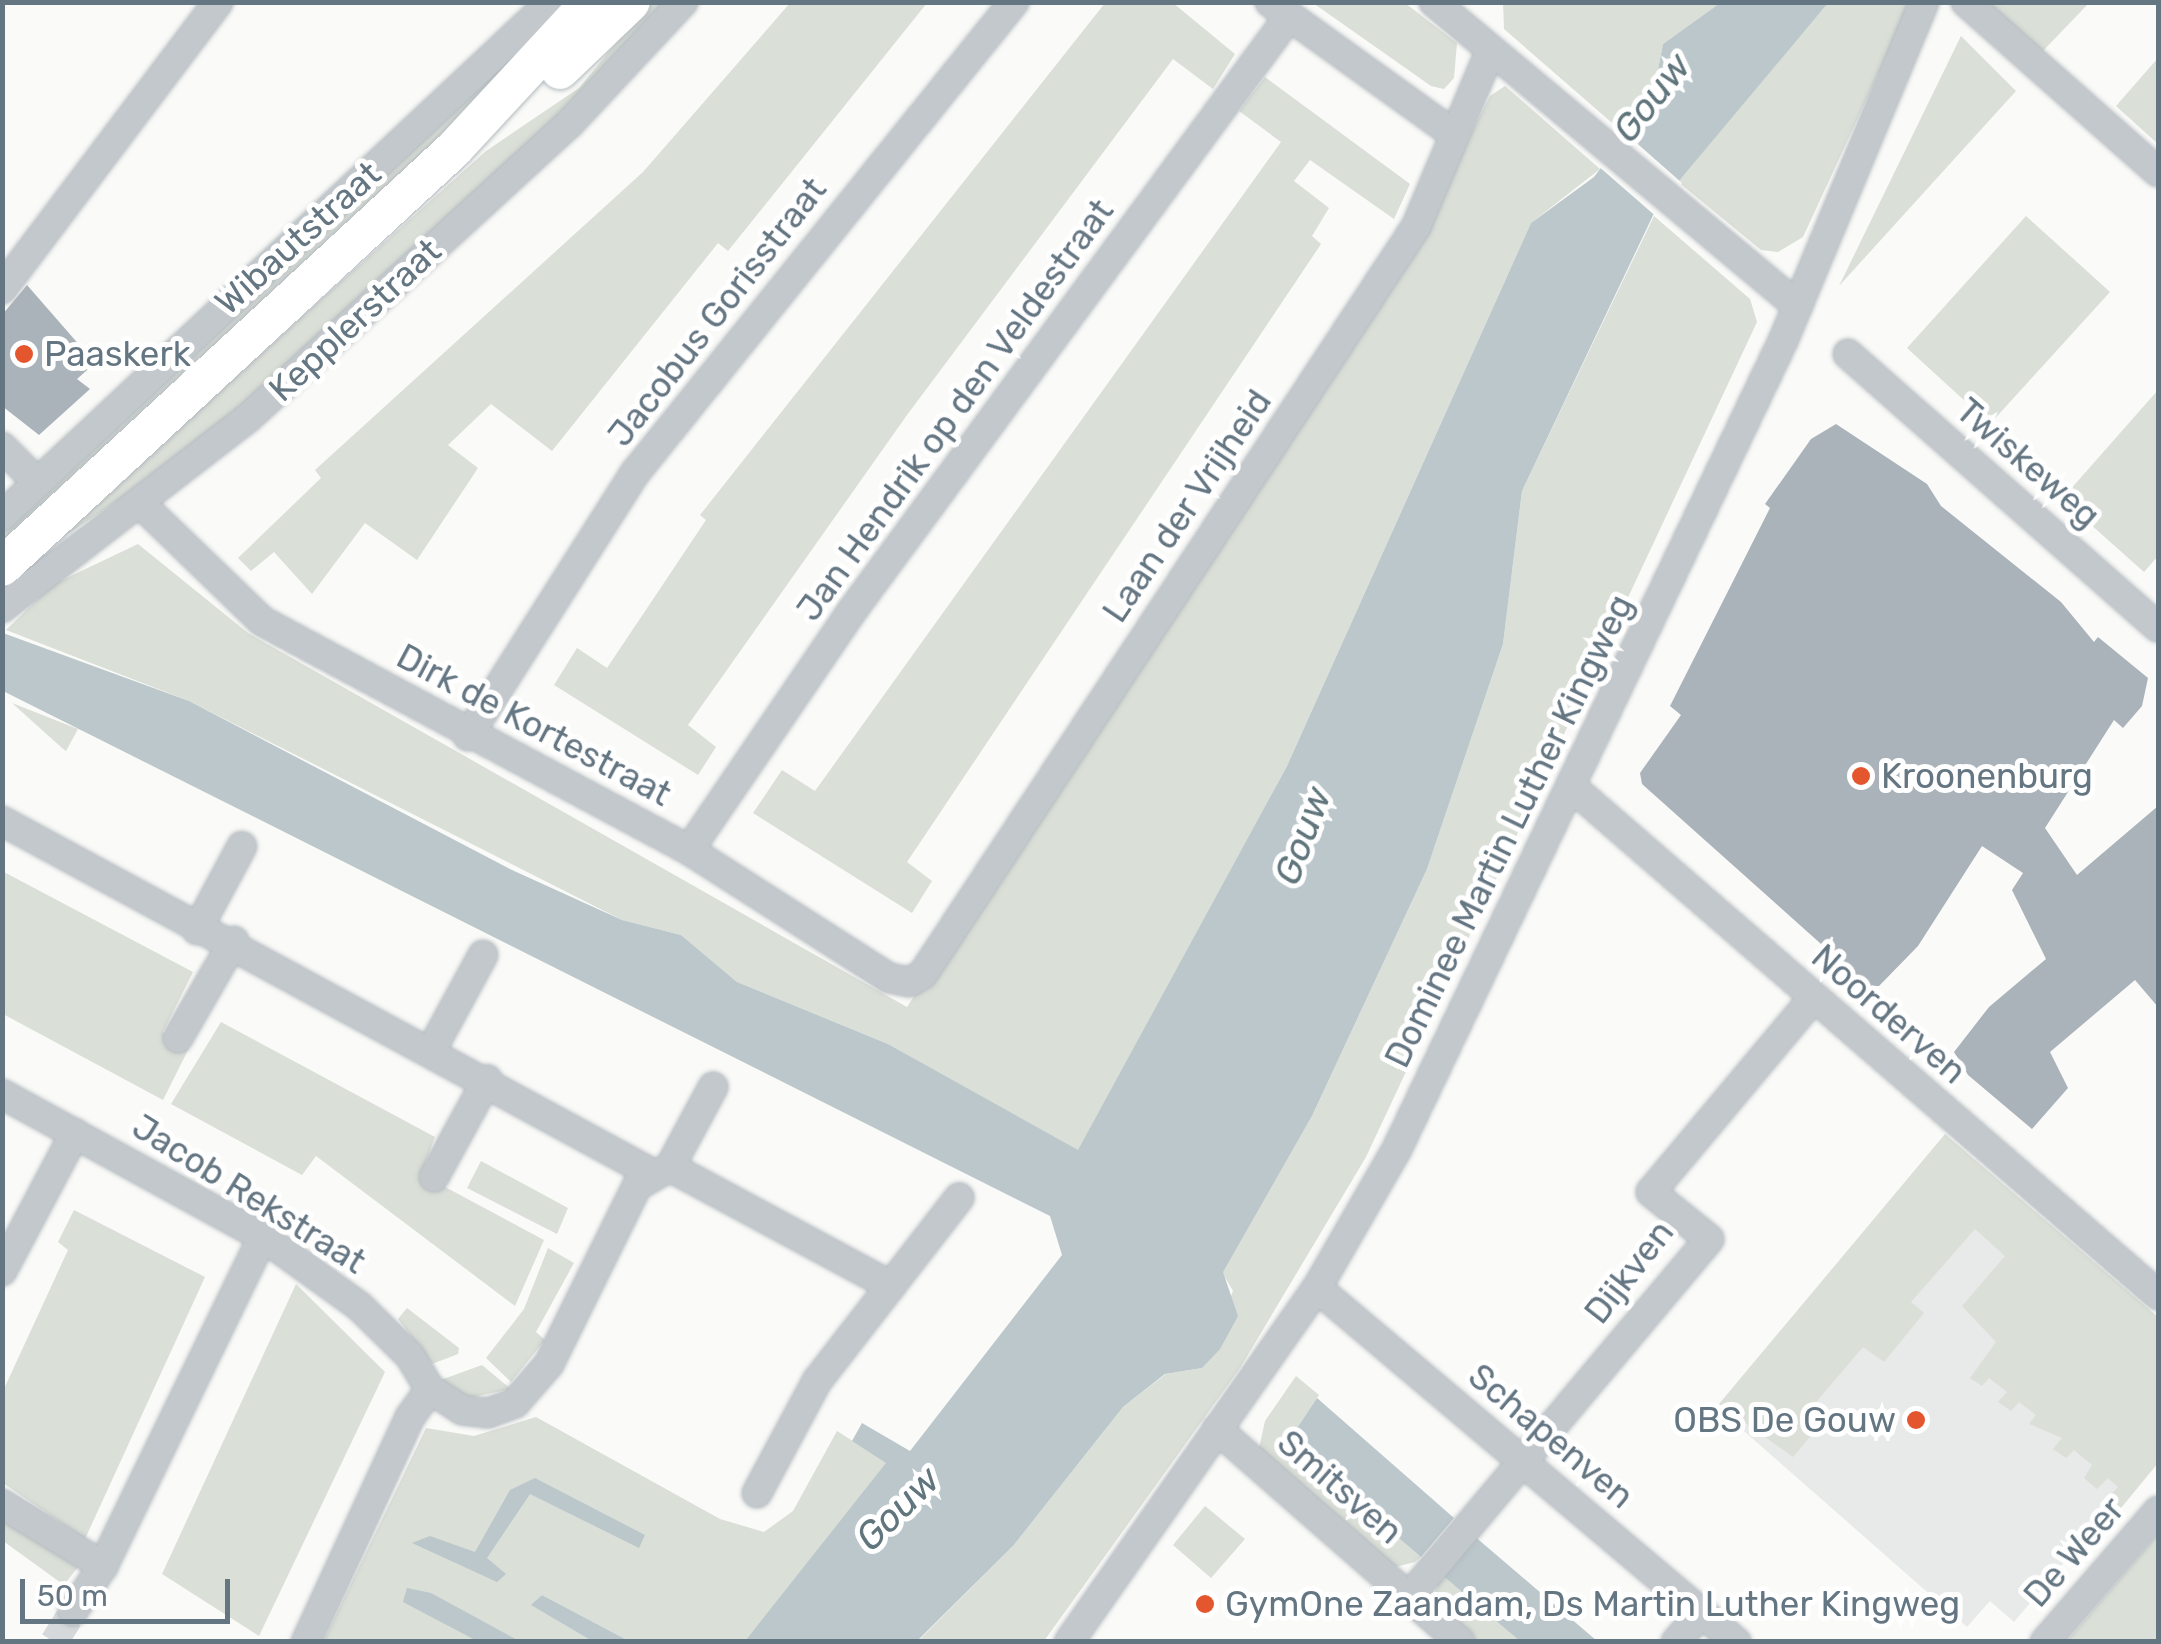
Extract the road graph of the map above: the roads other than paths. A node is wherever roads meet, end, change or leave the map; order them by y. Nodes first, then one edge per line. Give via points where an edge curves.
1 (218, 2) edge
2 (550, 2) edge
3 (590, 2) edge
4 (631, 2) edge
5 (683, 2) edge
6 (1014, 2) edge
7 (1434, 2) edge
8 (1924, 2) edge
9 (1966, 2) edge
10 (1279, 10) edge
11 (1470, 13) edge
12 (1490, 52) junction
13 (483, 122) junction
14 (1454, 134) junction
15 (2158, 172) edge
16 (2, 289) edge
17 (1798, 306) junction
18 (1848, 354) dead end
19 (2, 447) edge
20 (35, 480) junction
21 (143, 506) junction
22 (2, 516) edge
23 (2, 567) edge
24 (2, 608) edge
25 (2158, 628) edge
26 (468, 736) junction
27 (1573, 788) junction
28 (2, 820) edge
29 (242, 846) dead end
30 (689, 850) junction
31 (198, 930) junction
32 (234, 942) junction
33 (483, 955) dead end
34 (910, 982) joint
35 (1813, 998) junction
36 (178, 1038) dead end
37 (432, 1049) junction
38 (487, 1080) junction
39 (713, 1088) dead end
40 (2, 1094) edge
41 (75, 1133) junction
42 (662, 1171) junction
43 (434, 1177) dead end
44 (959, 1198) dead end
45 (263, 1238) junction
46 (2, 1271) edge
47 (891, 1286) junction
48 (1317, 1288) junction
49 (2158, 1295) edge
50 (430, 1390) junction
51 (1217, 1429) junction
52 (1524, 1462) junction
53 (756, 1493) dead end
54 (2, 1504) edge
55 (2158, 1512) edge
56 (104, 1566) junction
57 (1409, 1597) junction
58 (73, 1611) tunnel mouth
59 (1702, 1612) junction
60 (306, 1642) edge
61 (1069, 1642) edge
62 (1460, 1642) edge
63 (1676, 1642) edge
64 (1736, 1642) edge
65 (2045, 1642) edge

1 - 16 street
2 - 20 street, Wibautstraat
3 - 13 main road
4 - 13 main road via 551,78
5 - 21 street, Kepplerstraat via 570,123
6 - 26 street, Jacobus Gorisstraat via 635,472
7 - 11 street
8 - 17 street, Dominee Martin Luther Kingweg
9 - 15 street
10 - 14 street
10 - 30 street, Jan Hendrik op den Veldestraat
11 - 12 street
12 - 14 street, Laan der Vrijheid
12 - 17 street
13 - 23 main road, Kepplerstraat
14 - 34 street, Laan der Vrijheid via 1444,171 1400,253 923,974
17 - 27 street, Dominee Martin Luther Kingweg
18 - 25 street, Twiskeweg
19 - 20 street
20 - 22 street, Wibautstraat
21 - 24 street, Kepplerstraat
21 - 26 street, Dirk de Kortestraat via 262,621
26 - 30 street, Dirk de Kortestraat
27 - 35 street, Noorderven
27 - 48 street, Dominee Martin Luther Kingweg via 1406,1132
28 - 31 street
29 - 31 street
30 - 34 street, Dirk de Kortestraat via 889,978
31 - 32 street
32 - 36 street
32 - 37 street
33 - 37 street
35 - 49 street, Noorderven
35 - 52 street, Dijkven via 1652,1192 1708,1240
37 - 38 street
38 - 42 street
38 - 43 street
39 - 42 street
40 - 41 street, Jacob Rekstraat
41 - 45 street, Jacob Rekstraat
41 - 46 street
42 - 47 street
42 - 50 street via 638,1186 549,1364 515,1402 488,1413 462,1410
44 - 47 street
45 - 50 street, Jacob Rekstraat via 359,1306 410,1356
45 - 56 street
47 - 53 street via 817,1382
48 - 51 street, Dominee Martin Luther Kingweg
48 - 52 street, Schapenven
50 - 60 street via 410,1417
51 - 57 street, Smitsven
51 - 61 street, Dominee Martin Luther Kingweg
52 - 57 street
52 - 59 street, Schapenven
54 - 56 street
55 - 65 street, De Weer
56 - 58 street
57 - 62 street, Smitsven
59 - 63 street
59 - 64 street, Schapenven

